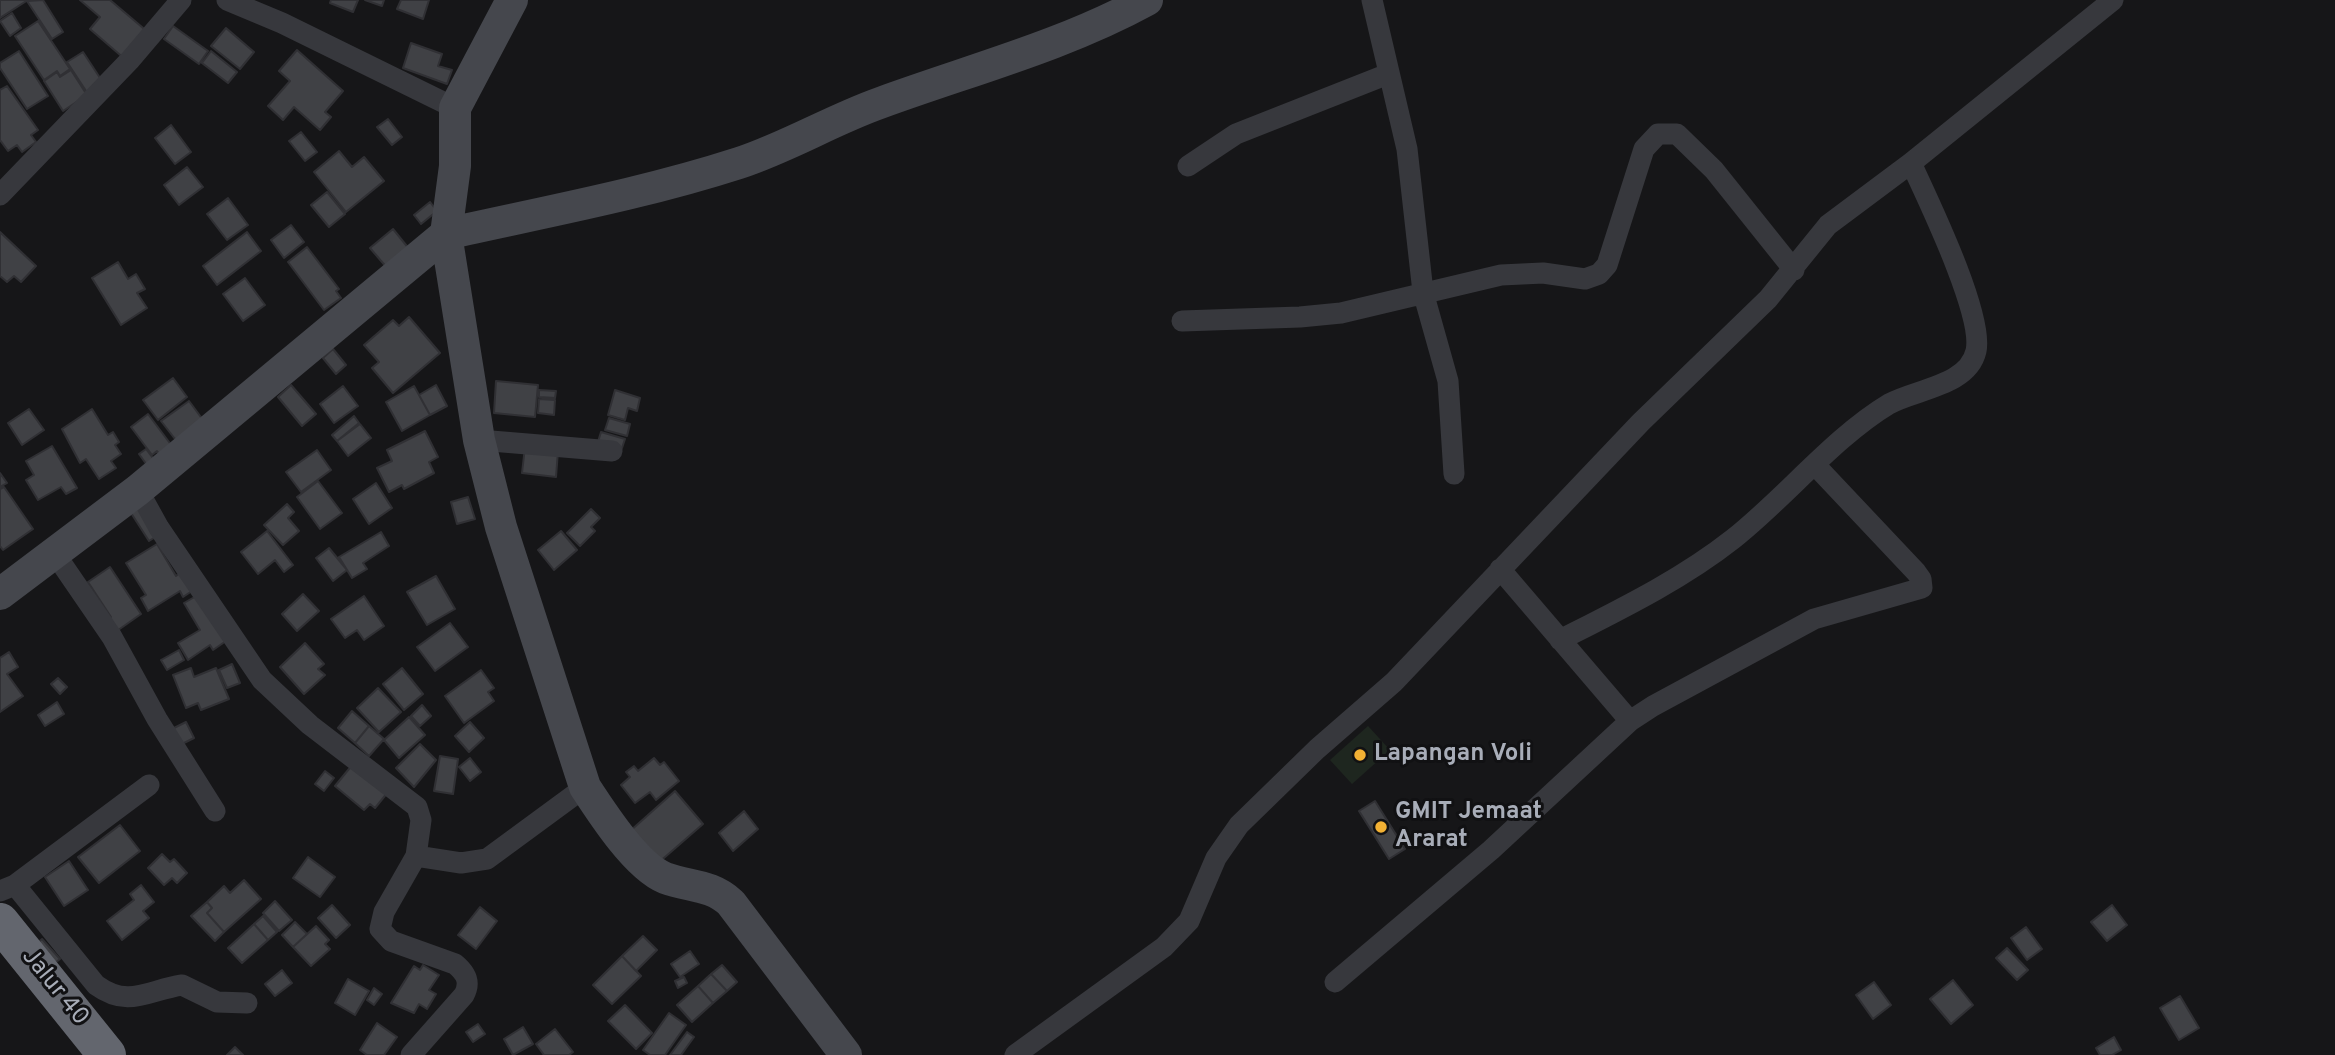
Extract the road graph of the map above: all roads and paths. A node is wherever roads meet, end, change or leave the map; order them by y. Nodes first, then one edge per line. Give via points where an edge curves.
1 (181, 0) edge
2 (227, 0) edge
3 (512, 0) edge
4 (1147, 0) edge
5 (1372, 0) edge
6 (2113, 0) edge
7 (1388, 74) junction
8 (455, 108) junction
9 (1911, 163) junction
10 (1188, 166) dead end
11 (3, 184) edge
12 (446, 234) junction
13 (1794, 271) junction
14 (1423, 292) junction
15 (1182, 321) dead end
16 (479, 440) junction
17 (611, 451) dead end
18 (1816, 466) junction
19 (1454, 474) dead end
20 (138, 490) junction
21 (53, 551) junction
22 (1500, 569) junction
23 (0, 594) edge
24 (1560, 640) junction
25 (1630, 721) junction
26 (149, 785) dead end
27 (585, 787) junction
28 (215, 811) dead end
29 (416, 856) junction
30 (7, 888) edge
31 (0, 922) edge
32 (1335, 982) dead end
33 (247, 1003) dead end
34 (107, 1055) edge
35 (411, 1055) edge
36 (846, 1055) edge
37 (1016, 1055) edge

1 - 11 street via 130,60
2 - 8 street
3 - 8 street
4 - 12 street via 1013,58 879,103 777,150 621,197
5 - 7 street
6 - 9 street
7 - 10 street via 1246,129
7 - 14 street via 1407,149
8 - 12 street via 455,166
9 - 13 street via 1828,225
9 - 18 street via 1949,247 1969,306 1977,344 1974,357 1959,375 1871,416
12 - 16 street
12 - 20 street
13 - 14 street via 1714,170 1676,134 1666,131 1644,149 1607,265 1599,274 1585,279 1543,273 1502,275
13 - 22 street
14 - 15 street via 1341,313
14 - 19 street via 1448,381
16 - 17 street
16 - 27 street via 501,527
18 - 24 street via 1733,539 1644,596
18 - 25 street via 1916,572 1922,588 1814,619
20 - 21 street
20 - 29 street via 262,680 310,725 416,807 421,820
21 - 23 street
21 - 28 street via 113,637 157,719
22 - 24 street
22 - 37 street via 1395,682 1317,749 1240,825 1216,858 1189,921 1177,936
24 - 25 street
25 - 32 street via 1492,850
26 - 30 street
27 - 29 street via 487,859 461,863
27 - 36 street via 609,825 653,870 665,878 710,888 731,903
29 - 35 street via 384,912 380,929 391,942 455,964 468,984 464,995
30 - 33 street via 109,995 132,998 182,985 217,1002
31 - 34 highway, Jalur 40

